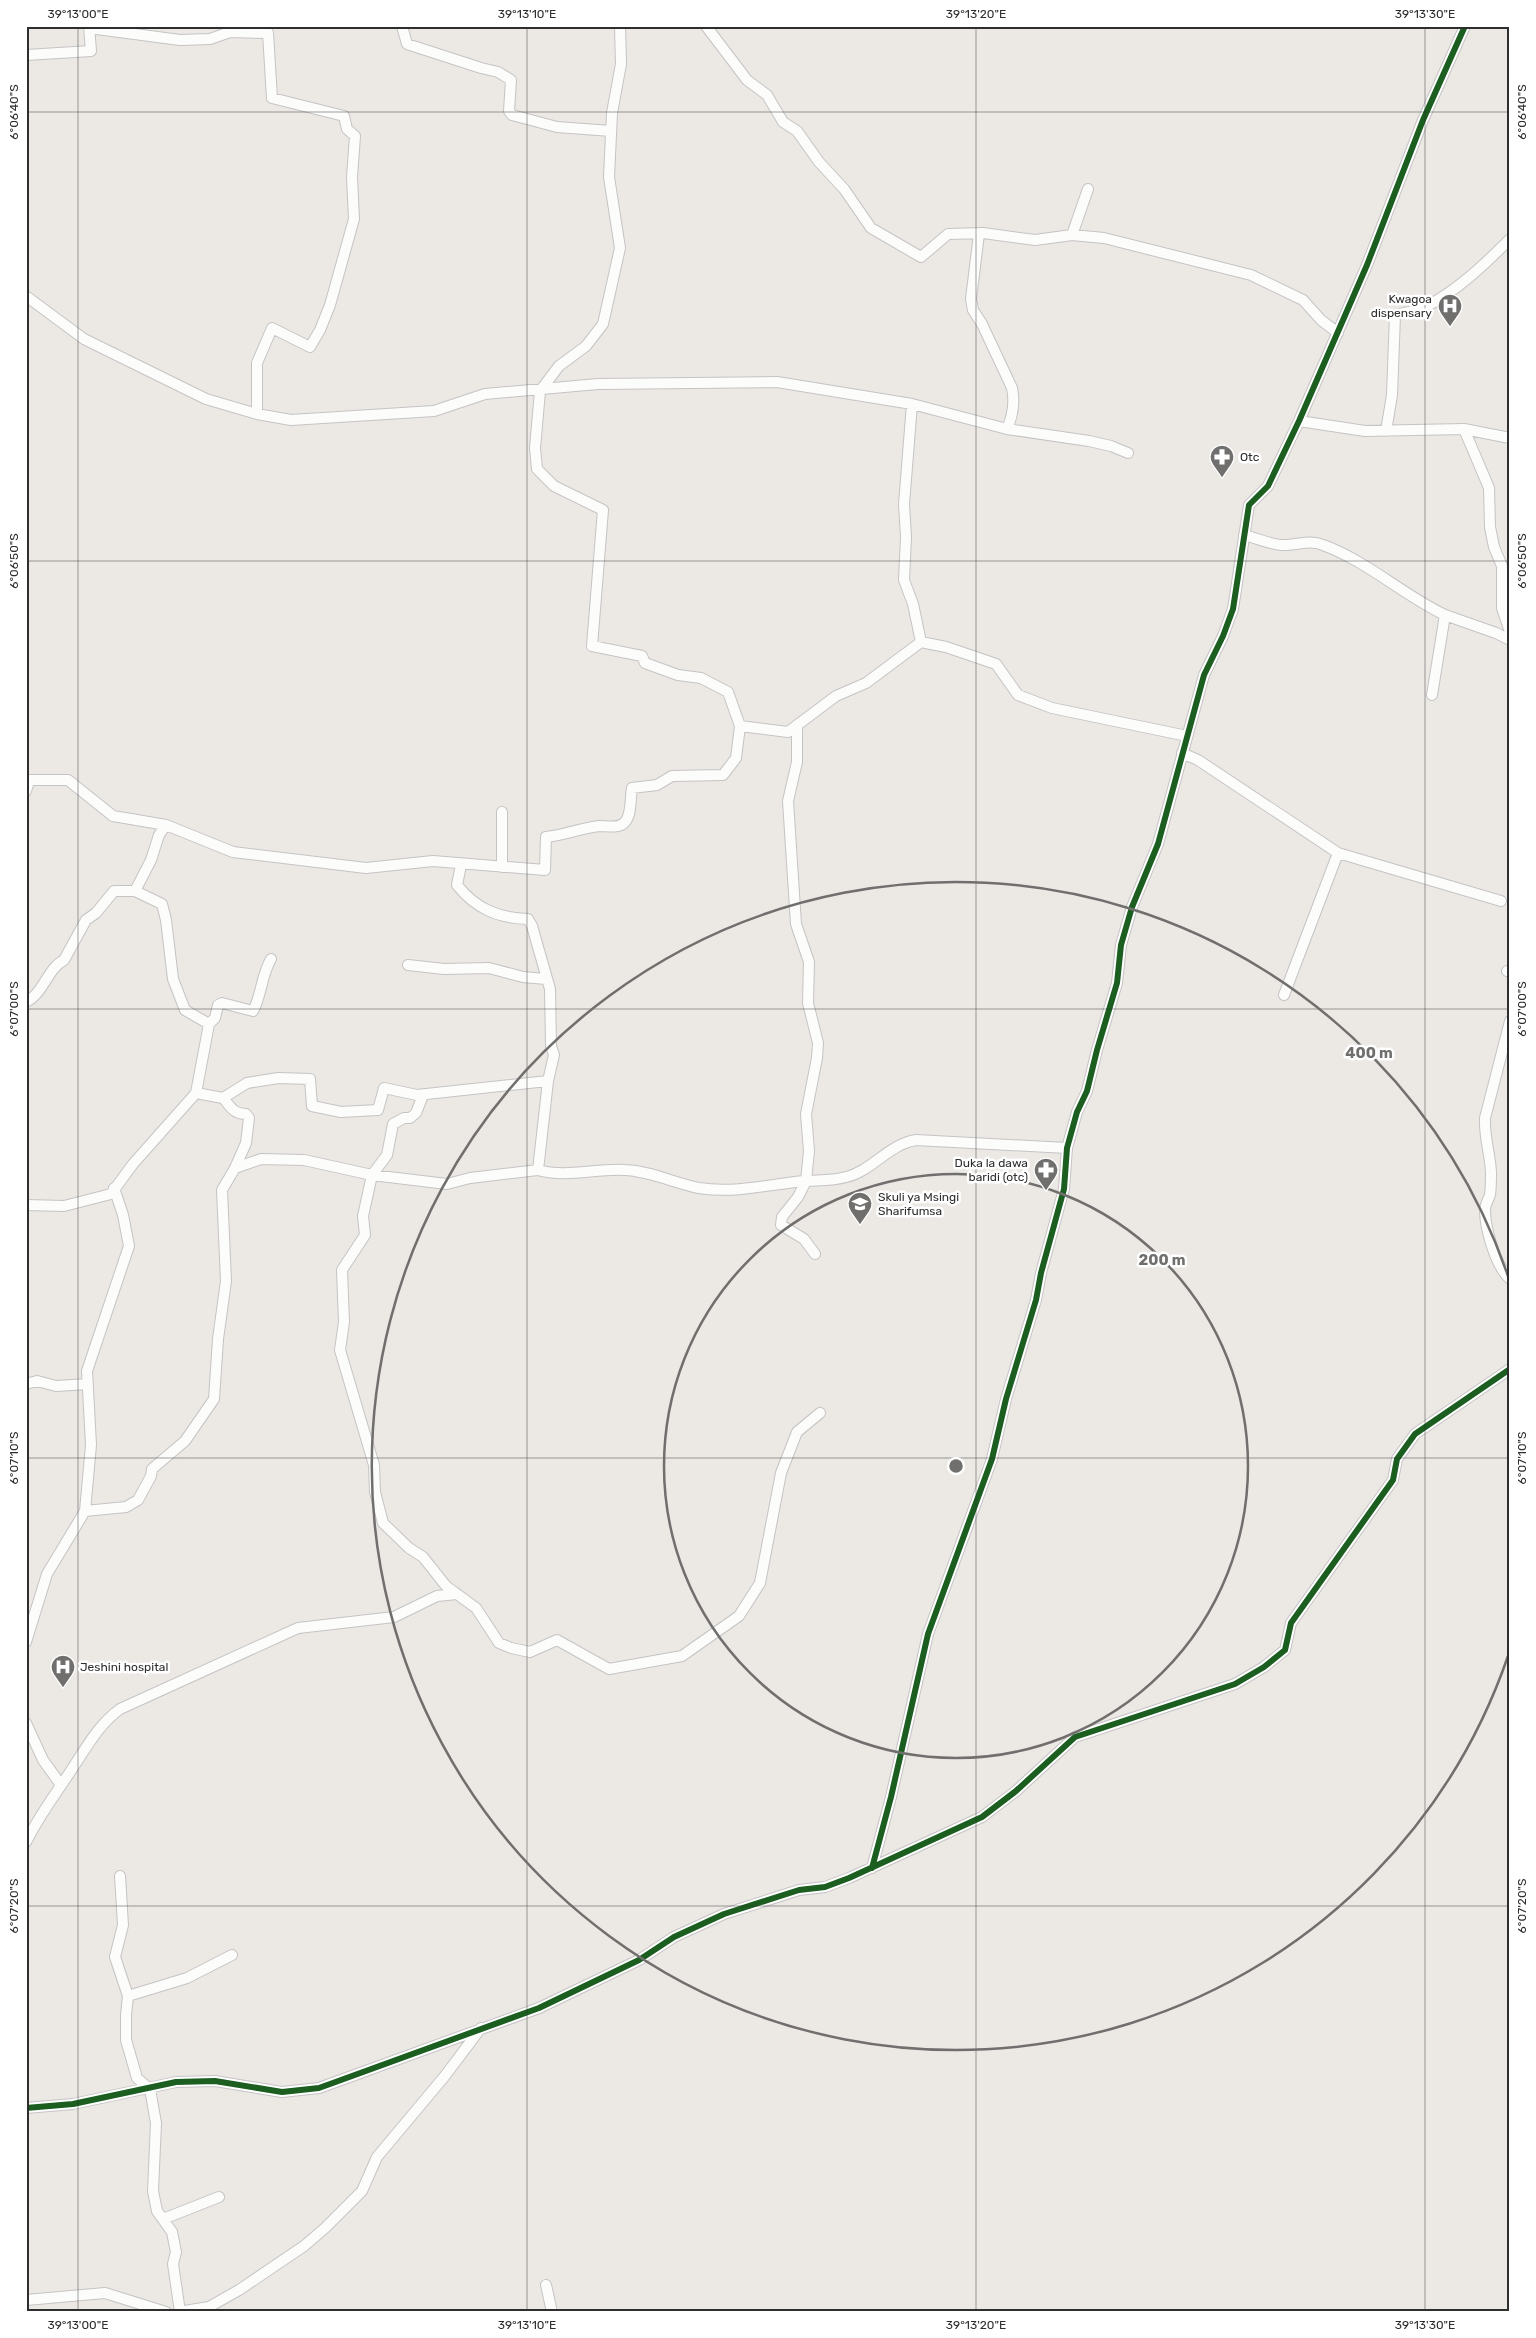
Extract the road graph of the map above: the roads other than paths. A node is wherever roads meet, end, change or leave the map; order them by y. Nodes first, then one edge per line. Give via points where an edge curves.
1 (402, 26) edge
2 (620, 26) edge
3 (706, 26) edge
4 (1465, 26) edge
5 (89, 27) edge
6 (26, 55) edge
7 (611, 131) junction
8 (1088, 189) dead end
9 (979, 234) junction
10 (1072, 235) junction
11 (1510, 239) edge
12 (26, 296) edge
13 (1338, 333) junction
14 (540, 391) junction
15 (912, 404) junction
16 (257, 414) junction
17 (1299, 422) junction
18 (1007, 429) junction
19 (1464, 429) junction
20 (1386, 431) junction
21 (1510, 438) edge
22 (1128, 453) dead end
23 (1244, 535) junction
24 (1445, 615) junction
25 (1510, 632) edge
26 (1510, 640) edge
27 (921, 642) junction
28 (1432, 696) dead end
29 (797, 725) junction
30 (740, 726) junction
31 (1186, 736) junction
32 (1182, 753) junction
33 (27, 784) edge
34 (502, 812) dead end
35 (166, 826) junction
36 (1338, 853) junction
37 (461, 865) junction
38 (502, 867) junction
39 (135, 891) junction
40 (1501, 902) dead end
41 (271, 960) dead end
42 (408, 965) dead end
43 (546, 979) junction
44 (1284, 995) dead end
45 (26, 1002) edge
46 (209, 1024) junction
47 (1509, 1025) edge
48 (548, 1080) junction
49 (196, 1093) junction
50 (423, 1095) junction
51 (223, 1098) junction
52 (1067, 1148) junction
53 (235, 1168) junction
54 (538, 1170) junction
55 (372, 1175) junction
56 (806, 1181) junction
57 (114, 1188) junction
58 (26, 1206) edge
59 (814, 1254) dead end
60 (1510, 1279) edge
61 (1510, 1369) edge
62 (26, 1384) edge
63 (88, 1384) junction
64 (820, 1414) dead end
65 (84, 1512) junction
66 (457, 1594) junction
67 (26, 1640) edge
68 (26, 1723) edge
69 (61, 1785) junction
70 (26, 1842) edge
71 (872, 1868) junction
72 (120, 1876) dead end
73 (232, 1955) dead end
74 (128, 1996) junction
75 (481, 2028) junction
76 (150, 2089) junction
77 (26, 2108) edge
78 (218, 2197) dead end
79 (163, 2219) junction
80 (546, 2285) dead end
81 (26, 2300) edge
82 (166, 2312) edge
83 (179, 2312) edge
84 (552, 2312) edge

1 - 7 street via 407,44 498,72 511,80 509,112 512,115 557,127
2 - 7 street via 621,64
3 - 9 street via 747,80 767,95 783,122 797,130 871,228 921,257 948,234
4 - 13 street via 1423,120
5 - 6 street via 91,51
5 - 16 street via 180,40 210,39 230,32 268,33 272,98 344,116 348,129 355,136 352,177 354,219 330,305 310,347 272,328 257,363
7 - 14 street via 609,176 620,248 603,324 586,346 560,366
8 - 10 street
9 - 10 street via 1035,240
9 - 18 street via 972,304 1012,388 1013,410
10 - 13 street via 1104,238 1251,275 1303,300
11 - 20 street via 1488,262 1425,307 1395,315 1392,395
12 - 16 street via 84,339 206,399
13 - 17 street
14 - 15 street via 598,384 777,382
14 - 16 street via 485,394 434,411 291,420
14 - 30 street via 536,469 554,486 603,510 592,646 642,656 645,664 678,676 701,678 728,692
15 - 18 street
15 - 27 street via 904,504 904,580
17 - 20 street
17 - 23 street via 1268,486 1249,505
18 - 22 street via 1111,446
19 - 20 street
19 - 21 street
19 - 25 street via 1489,488 1490,527 1502,566 1502,608
23 - 24 street via 1282,545 1320,544 1338,551 1423,605
23 - 31 street via 1233,609 1204,675
24 - 26 street
24 - 28 street
27 - 29 street via 866,682 836,696
27 - 31 street via 996,664 1018,695 1052,708
29 - 30 street via 788,732
29 - 56 street via 797,762 788,801 794,905 796,924 809,962 808,1002 818,1043 806,1114
30 - 38 street via 736,758 723,775 672,776 657,785 632,788 625,823 546,837 545,870
31 - 32 street
32 - 36 street via 1198,760
32 - 52 street via 1158,844 1121,945 1117,983 1087,1091
33 - 35 street via 68,780 113,816
34 - 38 street
35 - 37 street via 233,852 366,868 433,862
35 - 39 street
36 - 40 street
36 - 44 street
37 - 38 street
37 - 43 street via 457,885 469,900 506,918 528,919 536,935
39 - 45 street via 114,892 86,920 64,960 58,963 34,997
39 - 46 street via 162,904 173,979 185,1010
41 - 46 street via 253,1011 222,1003
42 - 43 street via 444,969 489,968
43 - 48 street via 550,988 551,1046 554,1054
46 - 49 street
47 - 60 street via 1484,1134 1490,1153 1491,1175 1485,1209 1493,1249 1503,1273
48 - 50 street
48 - 54 street
49 - 51 street
49 - 57 street
50 - 51 street via 384,1088 378,1110 334,1111 312,1106 310,1079 278,1078 247,1083
50 - 55 street via 410,1118 393,1124 387,1155
51 - 53 street via 229,1108 249,1118 246,1142
52 - 56 street via 916,1140 903,1143 859,1174
52 - 71 street via 1064,1189 1036,1300 1006,1399 992,1459 928,1634
53 - 55 street via 261,1160 304,1160
53 - 65 street via 222,1190 226,1281 214,1399 185,1441 152,1469 138,1500 126,1507
54 - 55 street via 447,1184
54 - 56 street via 550,1174 628,1170 698,1188 750,1189
55 - 66 street via 364,1216 365,1235 342,1270 344,1322 340,1350 374,1465 375,1492 383,1523 423,1557 446,1586
56 - 59 street via 782,1217 781,1225 804,1239
57 - 58 street via 110,1194 64,1206
57 - 63 street via 129,1246 87,1372
61 - 71 street via 1414,1434 1397,1459 1393,1480 1291,1622 1285,1650 1271,1661 1236,1684 1075,1737 982,1817
62 - 63 street
63 - 65 street via 91,1445
64 - 66 street via 797,1432 781,1473 760,1582 739,1616 682,1656 609,1669 557,1640 530,1652 510,1648 499,1643 476,1608
65 - 67 street via 47,1574
66 - 69 street via 438,1596 394,1617 298,1628 163,1688 105,1720
68 - 69 street via 43,1760
69 - 70 street
71 - 75 street via 825,1887 799,1890 724,1914 674,1937 639,1960 539,2008
72 - 74 street via 124,1925 115,1957
73 - 74 street via 186,1978
74 - 76 street via 126,2040 137,2078
75 - 76 street via 319,2088 282,2092 215,2081 176,2082
75 - 83 street via 377,2157 362,2190 325,2228 239,2290 209,2307
76 - 77 street via 73,2104
76 - 79 street via 156,2123 153,2190 157,2211
78 - 79 street
79 - 83 street via 172,2232 176,2252 173,2264
80 - 84 street
81 - 82 street via 105,2293

